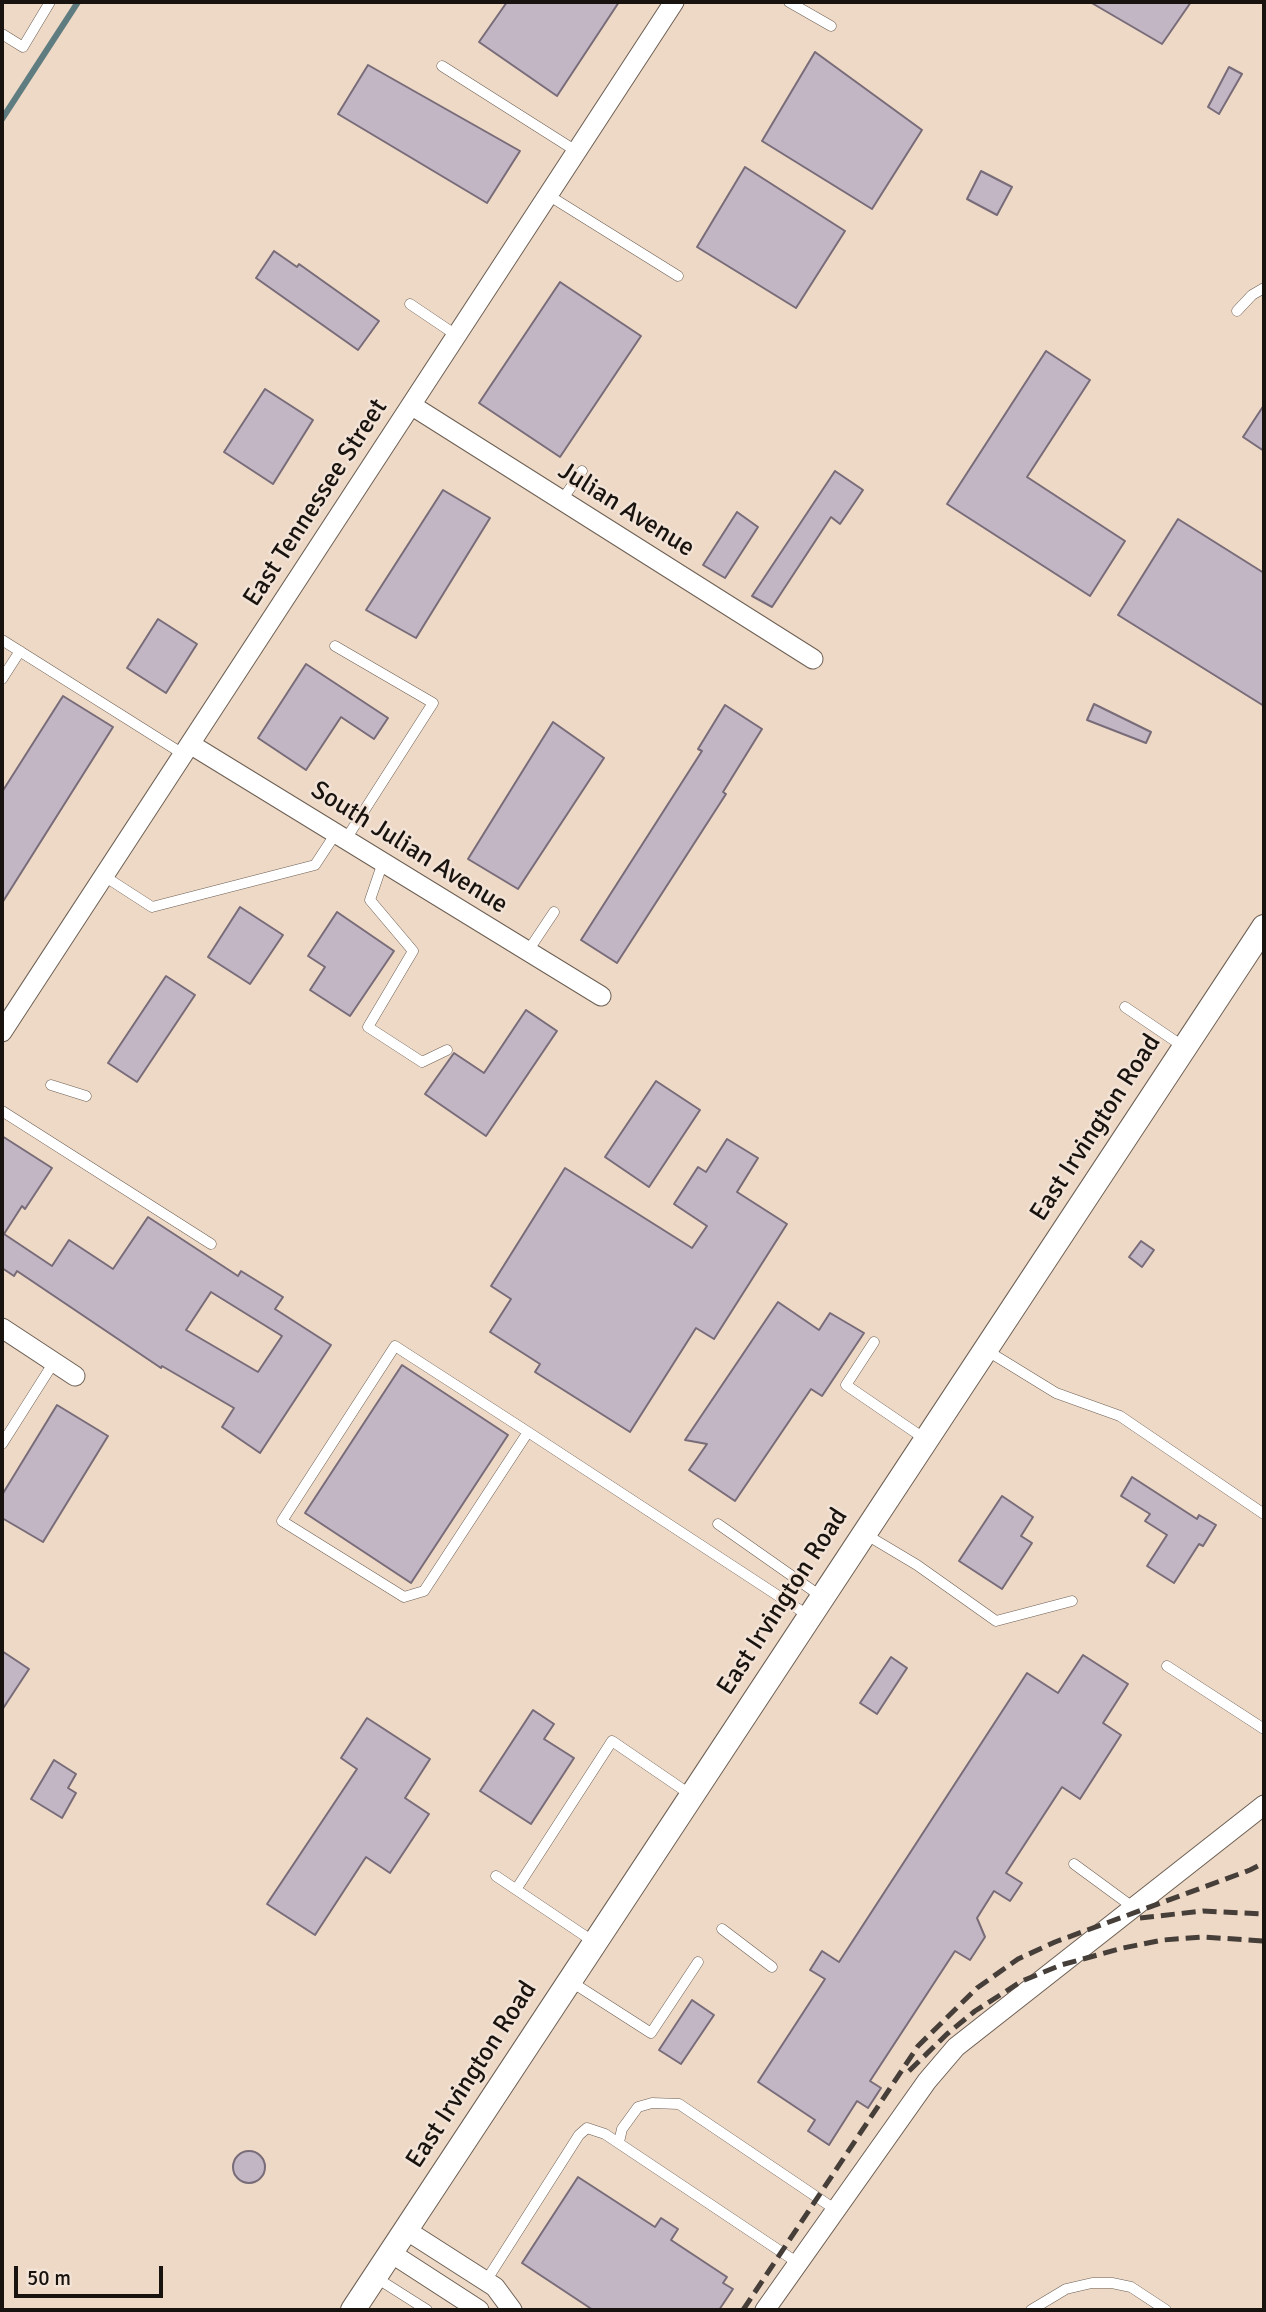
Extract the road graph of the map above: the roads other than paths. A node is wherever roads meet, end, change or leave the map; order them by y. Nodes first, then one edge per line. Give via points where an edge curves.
1 (50, 2) edge
2 (674, 2) edge
3 (789, 2) edge
4 (831, 26) dead end
5 (2, 34) edge
6 (442, 66) dead end
7 (576, 151) junction
8 (548, 195) junction
9 (678, 276) dead end
10 (1264, 288) edge
11 (410, 304) dead end
12 (1237, 312) dead end
13 (456, 335) junction
14 (411, 405) junction
15 (582, 471) dead end
16 (562, 500) junction
17 (2, 640) edge
18 (335, 646) dead end
19 (20, 651) junction
20 (813, 659) dead end
21 (2, 679) edge
22 (187, 749) junction
23 (341, 836) junction
24 (383, 862) junction
25 (104, 876) junction
26 (554, 912) dead end
27 (1264, 927) edge
28 (528, 951) junction
29 (601, 996) dead end
30 (1125, 1007) dead end
31 (2, 1032) edge
32 (1185, 1048) junction
33 (447, 1050) dead end
34 (51, 1085) dead end
35 (86, 1096) dead end
36 (2, 1111) edge
37 (211, 1244) dead end
38 (2, 1328) edge
39 (874, 1342) dead end
40 (985, 1350) junction
41 (54, 1361) junction
42 (75, 1376) dead end
43 (528, 1432) junction
44 (926, 1440) junction
45 (2, 1444) edge
46 (1264, 1514) edge
47 (718, 1524) dead end
48 (864, 1533) junction
49 (1072, 1601) dead end
50 (816, 1606) junction
51 (1167, 1666) dead end
52 (1264, 1729) edge
53 (691, 1795) junction
54 (1264, 1805) edge
55 (1073, 1864) dead end
56 (496, 1875) dead end
57 (517, 1888) junction
58 (1134, 1908) junction
59 (722, 1929) dead end
60 (595, 1942) junction
61 (698, 1962) dead end
62 (772, 1967) dead end
63 (570, 1980) junction
64 (619, 2142) junction
65 (836, 2210) junction
66 (406, 2230) junction
67 (391, 2253) junction
68 (798, 2263) junction
69 (375, 2277) junction
70 (486, 2281) junction
71 (353, 2310) edge
72 (427, 2310) edge
73 (479, 2310) edge
74 (512, 2310) edge
75 (765, 2310) edge
76 (1031, 2310) edge
77 (1166, 2310) edge

1 - 5 lane via 23,47
2 - 7 street, East Tennessee Street
3 - 4 lane
6 - 7 lane
7 - 8 street, East Tennessee Street
8 - 9 lane
8 - 13 street, East Tennessee Street
10 - 12 lane
11 - 13 lane
13 - 14 street, East Tennessee Street
14 - 16 street, Julian Avenue
14 - 22 street, East Tennessee Street
15 - 16 lane
16 - 20 street, Julian Avenue
17 - 19 lane
18 - 23 lane via 433,703
19 - 21 lane
19 - 22 lane
22 - 23 street, South Julian Avenue
22 - 25 street, East Tennessee Street
23 - 24 street, South Julian Avenue
23 - 25 lane via 315,866 152,907
24 - 28 street, South Julian Avenue
24 - 33 lane via 370,900 413,951 368,1027 422,1062
25 - 31 street, East Tennessee Street
26 - 28 lane
27 - 32 street, East Irvington Road
28 - 29 street, South Julian Avenue
30 - 32 lane
32 - 40 street, East Irvington Road
34 - 35 lane
36 - 37 lane
38 - 41 street
39 - 44 lane via 846,1385
40 - 44 street, East Irvington Road
40 - 46 lane via 1056,1393 1121,1416
41 - 42 street
41 - 45 lane
43 - 43 lane via 395,1346 282,1521 404,1597 424,1591
43 - 50 lane
44 - 48 street, East Irvington Road
47 - 50 lane
48 - 49 lane via 996,1621
48 - 50 street, East Irvington Road
50 - 53 street, East Irvington Road
51 - 52 lane
53 - 57 lane via 612,1741
53 - 60 street, East Irvington Road
54 - 58 street
55 - 58 lane
56 - 57 lane
57 - 60 lane
58 - 65 street via 956,2047
59 - 62 lane
60 - 63 street, East Irvington Road
61 - 63 lane via 651,2032
63 - 66 street, East Irvington Road
64 - 65 lane via 622,2129 638,2107 679,2104
64 - 68 lane
64 - 70 lane via 596,2129 582,2130
65 - 68 street
66 - 67 street, East Irvington Road
66 - 70 street
67 - 69 street, East Irvington Road
67 - 73 street
68 - 75 street
69 - 71 street, East Irvington Road
69 - 72 lane
70 - 74 street
76 - 77 lane via 1066,2289 1102,2283 1131,2287

